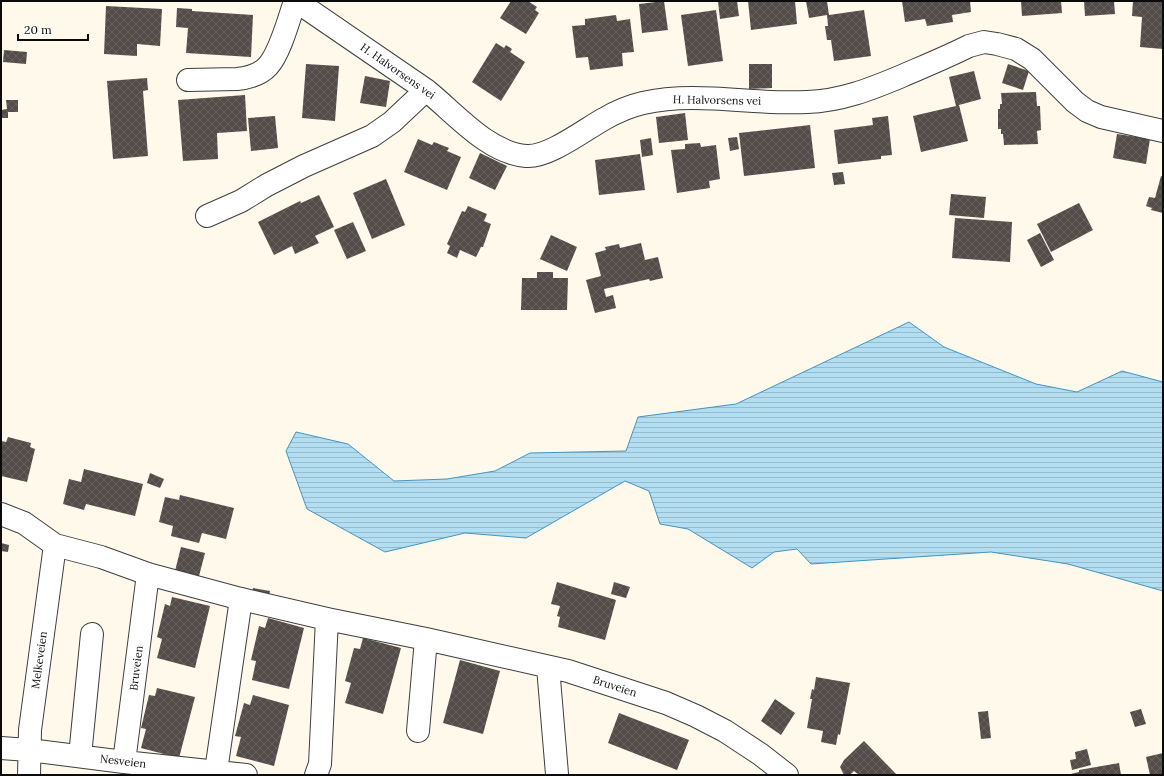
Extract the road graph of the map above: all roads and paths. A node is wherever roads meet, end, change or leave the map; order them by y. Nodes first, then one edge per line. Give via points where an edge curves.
1 (296, 1) edge
2 (188, 80) dead end
3 (426, 90) junction
4 (1163, 131) edge
5 (207, 216) dead end
6 (1, 514) edge
7 (55, 545) junction
8 (148, 574) junction
9 (241, 599) junction
10 (327, 619) junction
11 (92, 634) dead end
12 (426, 639) junction
13 (548, 667) junction
14 (418, 731) dead end
15 (1, 748) edge
16 (29, 750) junction
17 (80, 756) junction
18 (124, 762) junction
19 (216, 771) junction
20 (557, 774) edge
21 (29, 775) edge
22 (246, 775) edge
23 (316, 775) edge
24 (787, 775) edge

1 - 2 street via 276,54 260,73 237,79
1 - 3 street, H. Halvorsens vei
3 - 4 street, H. Halvorsens vei via 471,130 494,145 527,156 550,151 605,118 643,103 695,98 806,102 837,99 872,88 984,42 1016,49 1032,59 1087,111 1101,117
3 - 5 street via 392,122 372,136 304,166 241,201
6 - 7 street, Bruveien via 24,523
7 - 8 street, Bruveien via 101,557
7 - 16 street, Melkeveien
8 - 9 street, Bruveien
8 - 18 street, Bruveien
9 - 10 street, Bruveien
9 - 19 street
10 - 12 street, Bruveien
10 - 23 street via 320,764
11 - 17 street
12 - 13 street, Bruveien
12 - 14 street
13 - 20 street
13 - 24 street, Bruveien via 568,671 666,703 696,716 760,754
15 - 16 street, Nesveien
16 - 17 street, Nesveien
16 - 21 street, Melkeveien
17 - 18 street, Nesveien
18 - 19 street, Nesveien
19 - 22 street, Nesveien

